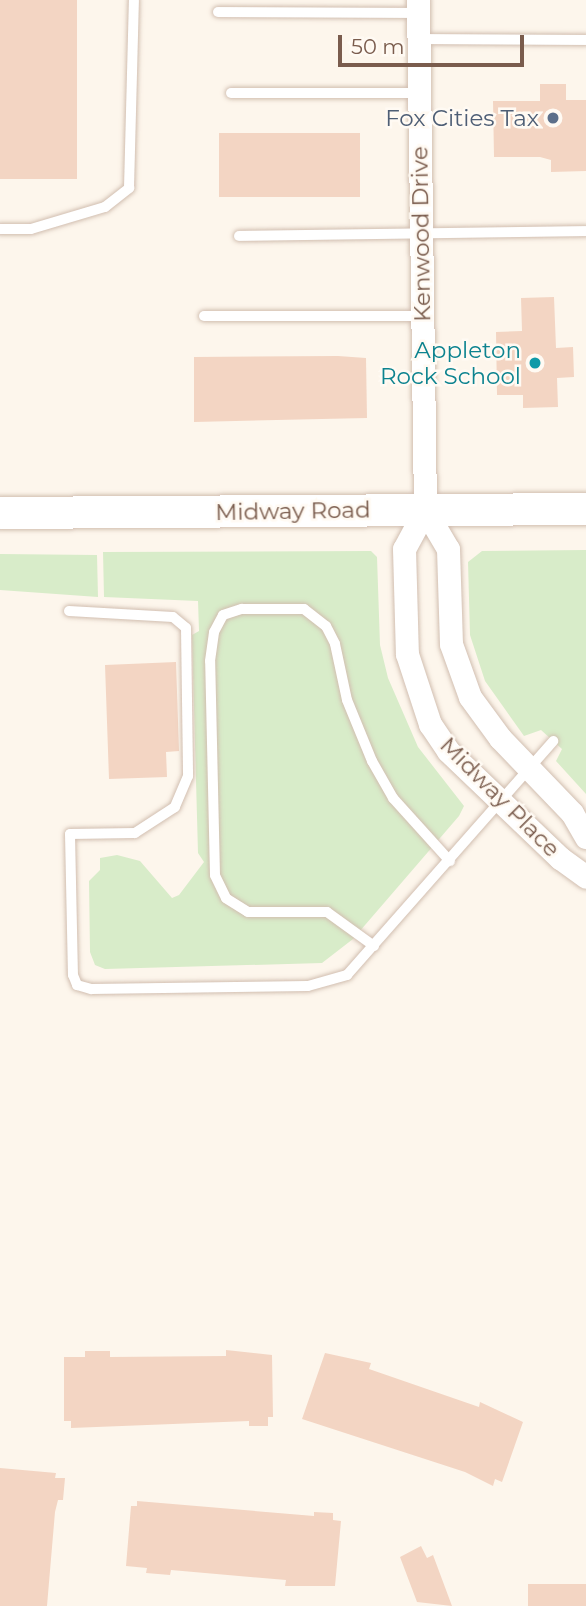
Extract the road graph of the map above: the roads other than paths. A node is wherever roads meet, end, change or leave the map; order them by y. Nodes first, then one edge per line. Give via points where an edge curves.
1 (134, 0) edge
2 (418, 7) edge
3 (218, 12) dead end
4 (419, 39) junction
5 (586, 40) edge
6 (231, 93) dead end
7 (419, 93) junction
8 (0, 229) edge
9 (586, 231) edge
10 (421, 235) junction
11 (239, 236) dead end
12 (204, 316) dead end
13 (422, 316) junction
14 (586, 509) edge
15 (425, 510) junction
16 (0, 513) edge
17 (69, 611) dead end
18 (553, 741) dead end
19 (531, 769) junction
20 (504, 802) junction
21 (586, 837) edge
22 (450, 862) junction
23 (586, 877) edge
24 (374, 947) junction

1 - 8 lane via 129,188 105,207 31,229
2 - 3 lane
2 - 4 street, Kenwood Drive
4 - 5 lane
4 - 7 street, Kenwood Drive
6 - 7 lane
7 - 10 street, Kenwood Drive
9 - 10 lane
10 - 11 lane
10 - 13 street, Kenwood Drive
12 - 13 lane
13 - 15 street, Kenwood Drive
14 - 15 main road, Midway Road
15 - 16 main road, Midway Road
15 - 19 street, Midway Place via 448,549 447,612 457,669 484,719
15 - 20 street, Midway Place via 404,549 402,616 416,690 447,751
17 - 24 lane via 182,620 187,628 188,776 175,807 135,833 70,834 73,975 77,985 91,989 308,986 347,975
18 - 19 lane
19 - 20 lane
19 - 21 street, Midway Place via 572,813
20 - 22 lane
20 - 23 street, Midway Place via 560,858
22 - 24 lane
22 - 24 lane via 393,798 372,761 347,700 335,644 326,626 304,609 242,609 223,615 214,632 210,662 215,875 226,898 248,912 327,912

